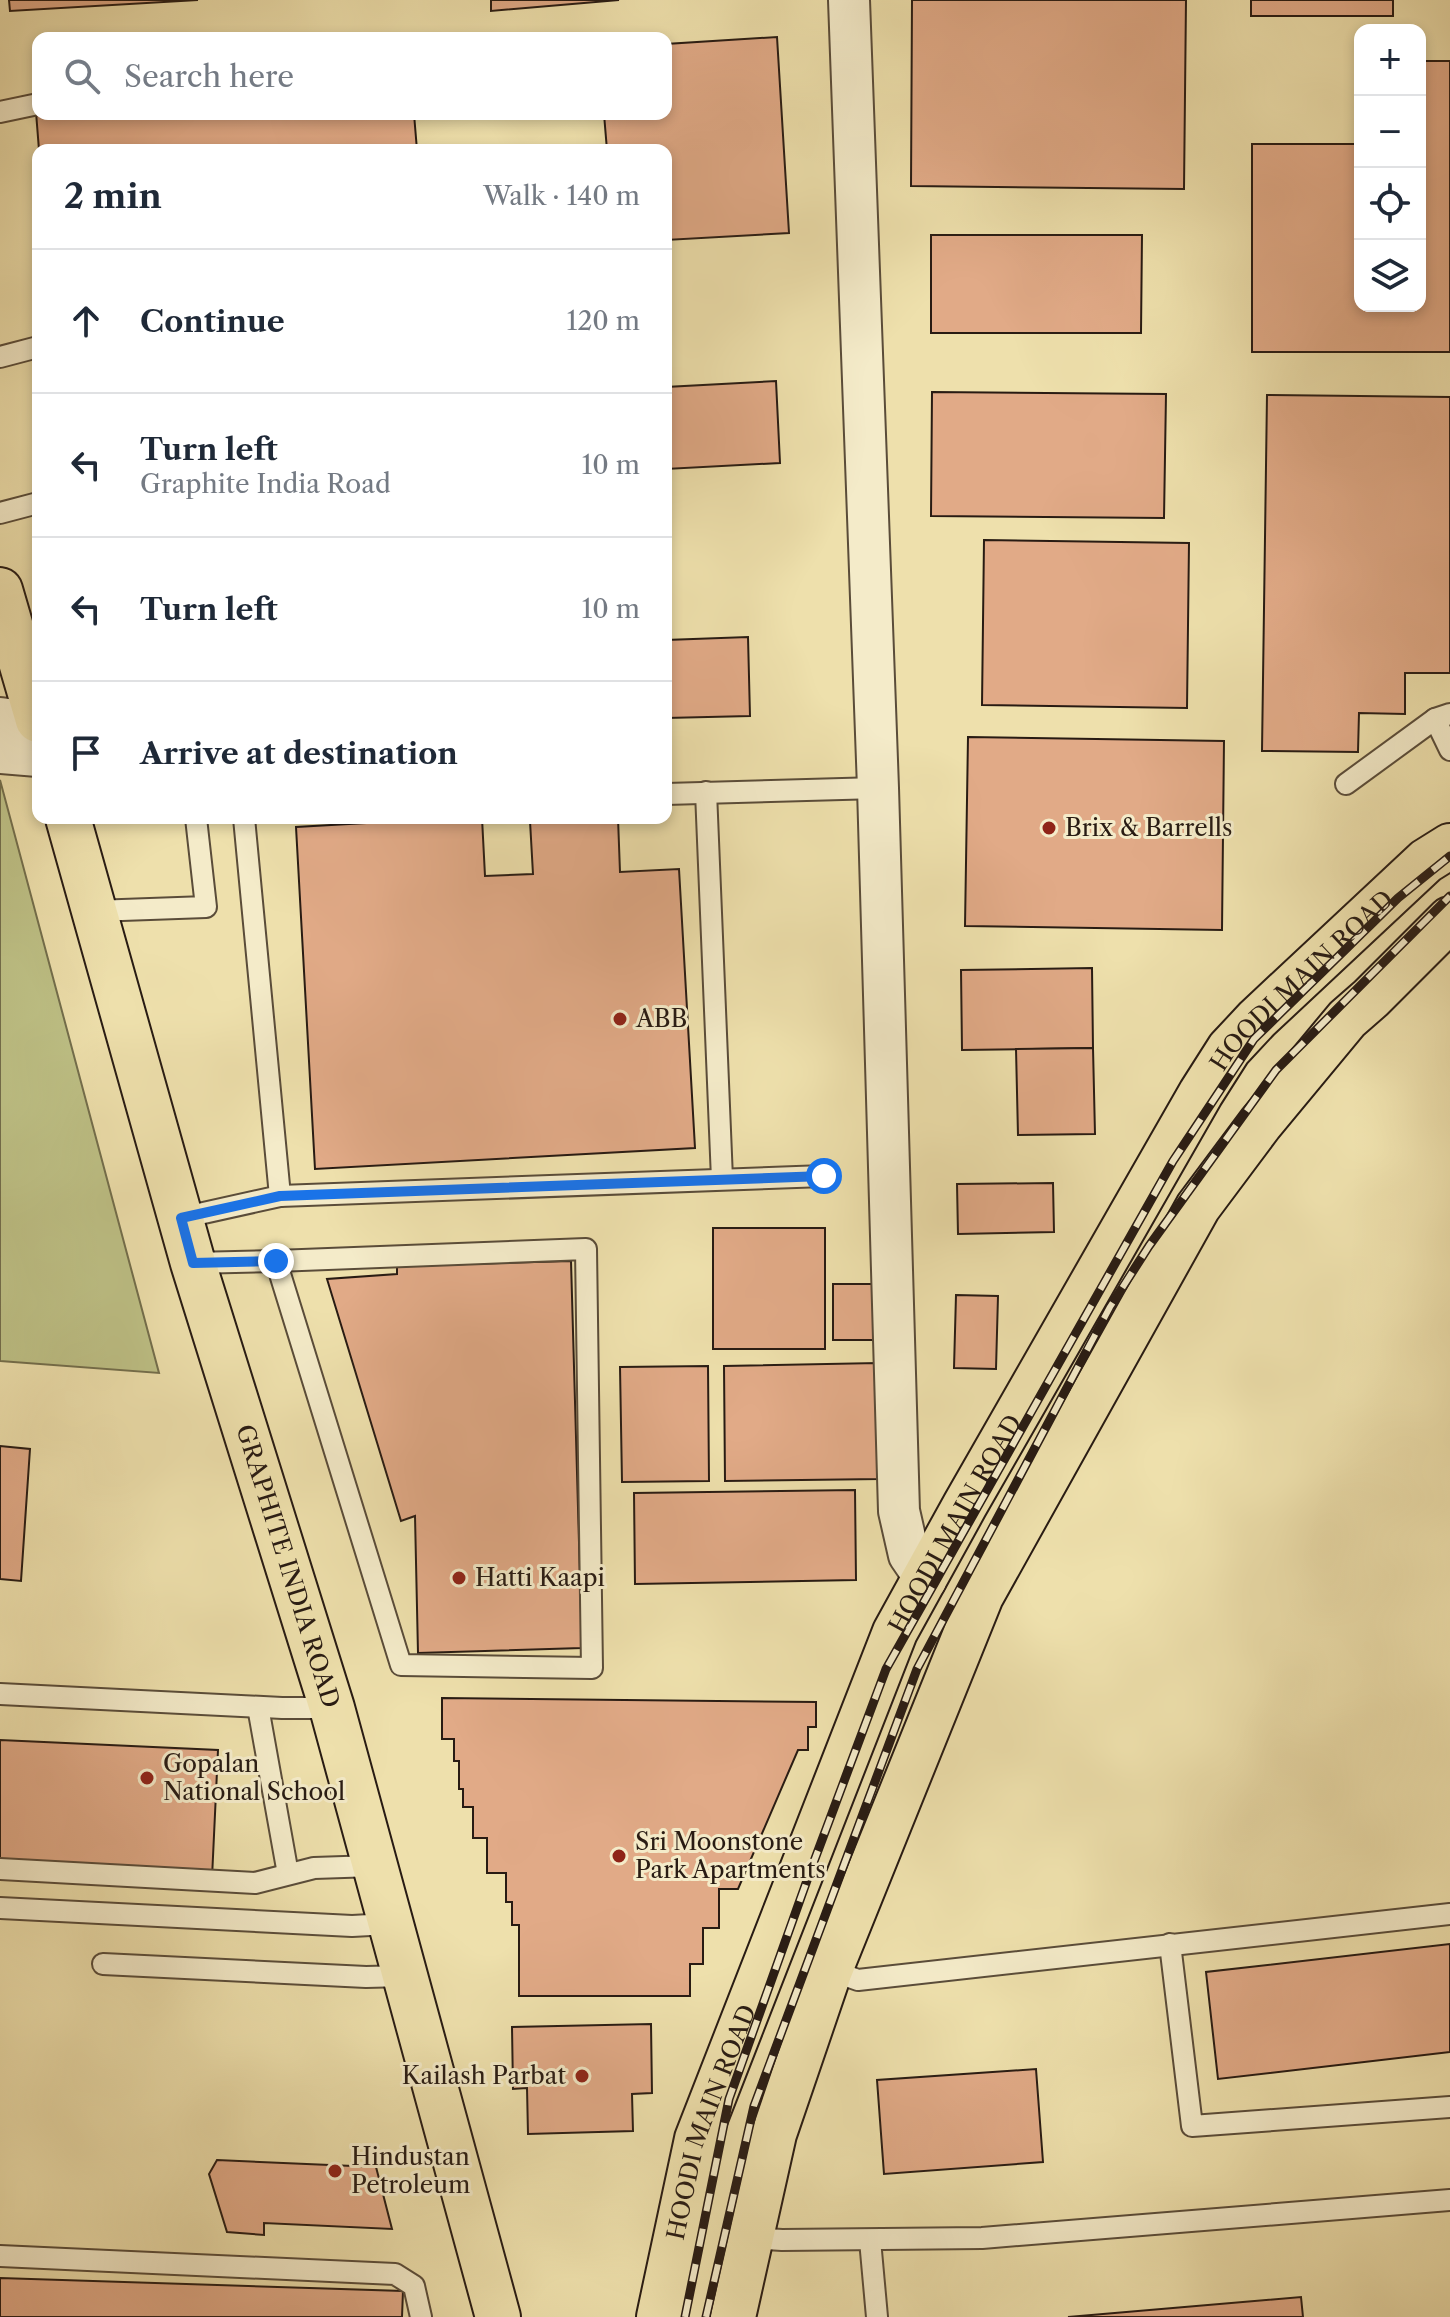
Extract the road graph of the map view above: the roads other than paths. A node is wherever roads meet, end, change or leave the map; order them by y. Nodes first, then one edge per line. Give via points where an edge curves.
1 (849, 0) edge
2 (32, 105) edge
3 (0, 112) edge
4 (32, 349) edge
5 (0, 357) edge
6 (32, 505) edge
7 (0, 513) edge
8 (0, 590) edge
9 (32, 702) edge
10 (1442, 717) edge
11 (0, 720) edge
12 (32, 723) edge
13 (1450, 750) edge
14 (0, 751) edge
15 (32, 754) edge
16 (1346, 784) dead end
17 (878, 788) junction
18 (706, 792) junction
19 (672, 794) edge
20 (70, 824) edge
21 (197, 824) edge
22 (245, 824) edge
23 (1450, 846) edge
24 (94, 911) junction
25 (1450, 919) edge
26 (824, 1176) dead end
27 (722, 1179) junction
28 (280, 1196) junction
29 (181, 1218) junction
30 (276, 1261) junction
31 (193, 1263) junction
32 (926, 1580) junction
33 (0, 1694) edge
34 (258, 1707) junction
35 (332, 1708) junction
36 (374, 1866) junction
37 (0, 1869) edge
38 (288, 1874) junction
39 (0, 1908) edge
40 (1450, 1914) edge
41 (389, 1924) junction
42 (1170, 1944) junction
43 (103, 1964) dead end
44 (830, 1970) junction
45 (405, 1976) junction
46 (1450, 2107) edge
47 (1450, 2200) edge
48 (750, 2238) junction
49 (870, 2240) junction
50 (0, 2256) edge
51 (421, 2317) edge
52 (498, 2317) edge
53 (659, 2317) edge
54 (733, 2317) edge
55 (877, 2317) edge

1 - 17 street
2 - 3 lane
4 - 5 lane
6 - 7 lane
8 - 9 main road
10 - 13 lane
10 - 16 lane
11 - 12 street
14 - 15 street
17 - 18 lane
17 - 32 street via 899,1511 909,1555
18 - 19 lane
18 - 27 lane
20 - 24 main road, GRAPHITE INDIA ROAD
21 - 24 lane via 206,907
22 - 28 lane
23 - 32 main road, HOODI MAIN ROAD via 1426,861 1229,1049
24 - 29 main road, GRAPHITE INDIA ROAD
25 - 44 main road via 1347,1019 1198,1207 981,1596
26 - 27 lane
27 - 28 lane
28 - 29 lane
29 - 31 main road, GRAPHITE INDIA ROAD
30 - 30 lane via 586,1249 592,1668 401,1665
30 - 31 lane
31 - 35 main road, GRAPHITE INDIA ROAD
32 - 53 main road, HOODI MAIN ROAD via 895,1632 697,2139
33 - 34 lane
34 - 35 lane
34 - 38 lane
35 - 36 main road, GRAPHITE INDIA ROAD
36 - 38 lane
36 - 41 main road, GRAPHITE INDIA ROAD
37 - 38 lane via 255,1883
39 - 41 lane
40 - 42 lane
41 - 45 main road, GRAPHITE INDIA ROAD
42 - 44 lane via 858,1980
42 - 46 lane via 1192,2126
43 - 45 lane
44 - 48 main road via 774,2134
45 - 52 main road, GRAPHITE INDIA ROAD
47 - 49 lane via 982,2238
48 - 49 lane
48 - 54 main road
49 - 55 lane
50 - 51 lane via 395,2274 414,2286

